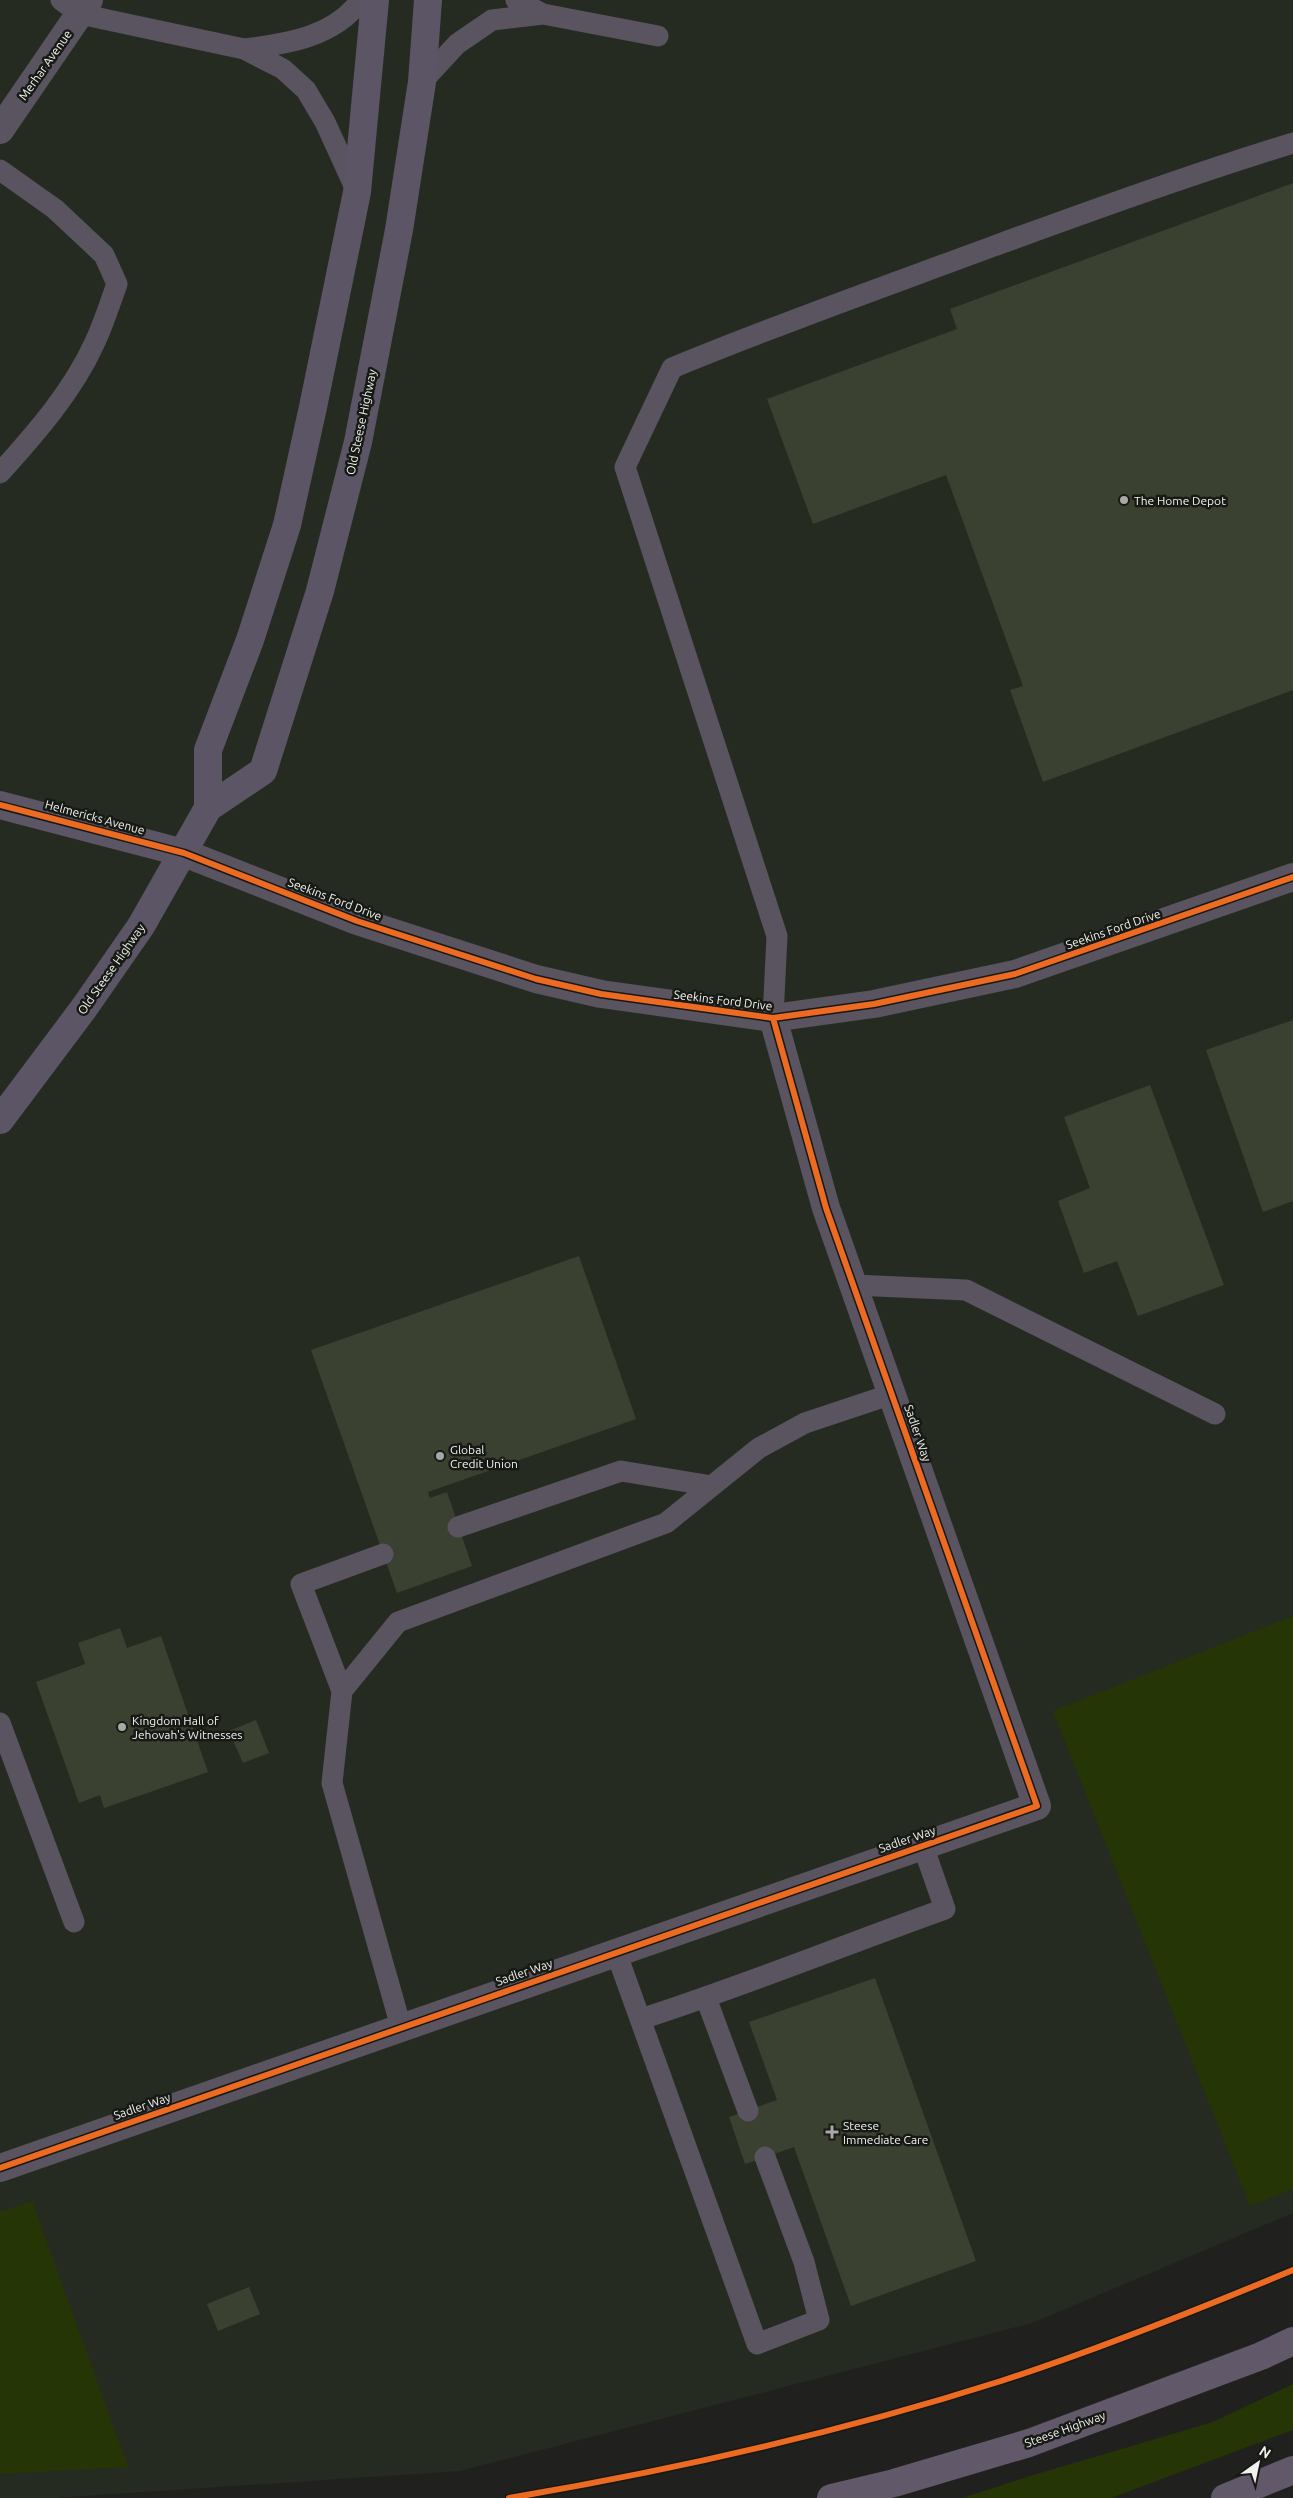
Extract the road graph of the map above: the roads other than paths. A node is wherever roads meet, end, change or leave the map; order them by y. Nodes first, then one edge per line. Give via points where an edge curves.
1 (361, 0) edge
2 (375, 0) edge
3 (428, 0) edge
4 (516, 0) edge
5 (77, 4) edge
6 (543, 14) junction
7 (658, 36) dead end
8 (244, 48) junction
9 (422, 82) junction
10 (0, 130) edge
11 (1293, 143) edge
12 (0, 170) edge
13 (356, 192) junction
14 (0, 473) edge
15 (0, 805) edge
16 (208, 808) junction
17 (184, 853) junction
18 (1293, 877) edge
19 (773, 1018) junction
20 (0, 1120) edge
21 (854, 1285) junction
22 (892, 1394) junction
23 (1215, 1414) dead end
24 (712, 1486) junction
25 (458, 1527) dead end
26 (383, 1554) dead end
27 (342, 1690) junction
28 (0, 1723) edge
29 (922, 1846) junction
30 (74, 1922) dead end
31 (616, 1952) junction
32 (706, 1998) junction
33 (641, 2019) junction
34 (401, 2027) junction
35 (748, 2111) dead end
36 (765, 2157) dead end
37 (0, 2168) edge
38 (1293, 2341) edge
39 (1293, 2470) edge
40 (831, 2498) edge
41 (1225, 2498) edge

1 - 8 lane via 325,30 286,44
2 - 13 main road, Old Steese Highway
3 - 9 main road, Old Steese Highway
4 - 6 lane
5 - 8 lane
5 - 10 street, Merhar Avenue
6 - 7 lane
6 - 9 lane via 492,20 457,44
8 - 13 lane via 282,69 306,90 325,122
9 - 16 main road, Old Steese Highway via 399,230 358,442 320,590 263,771
11 - 19 lane via 1111,203 768,329 672,368 625,467 777,936
12 - 14 lane via 55,210 104,255 117,284 95,343 71,382 45,423
13 - 16 main road, Old Steese Highway via 287,525 250,640 208,750
15 - 17 main road, Helmericks Avenue
16 - 17 main road, Old Steese Highway
17 - 19 street, Seekins Ford Drive via 357,921 536,979 601,994
17 - 20 main road, Old Steese Highway via 141,926
18 - 19 street, Seekins Ford Drive via 1015,974 874,1004
19 - 21 street, Sadler Way via 826,1208
21 - 22 street, Sadler Way
21 - 23 lane via 966,1290
22 - 24 lane via 805,1423 759,1448
22 - 29 street, Sadler Way via 1037,1806
24 - 25 lane via 621,1471
24 - 27 lane via 666,1523 398,1622
26 - 27 lane via 301,1584
27 - 34 lane via 332,1783
28 - 30 lane
29 - 31 street, Sadler Way
29 - 32 lane via 945,1909
31 - 33 lane
31 - 34 street, Sadler Way
32 - 33 lane
32 - 35 lane
33 - 36 lane via 757,2344 819,2320 804,2262
34 - 37 street, Sadler Way
38 - 40 highway, Steese Highway via 1029,2443
39 - 41 highway

